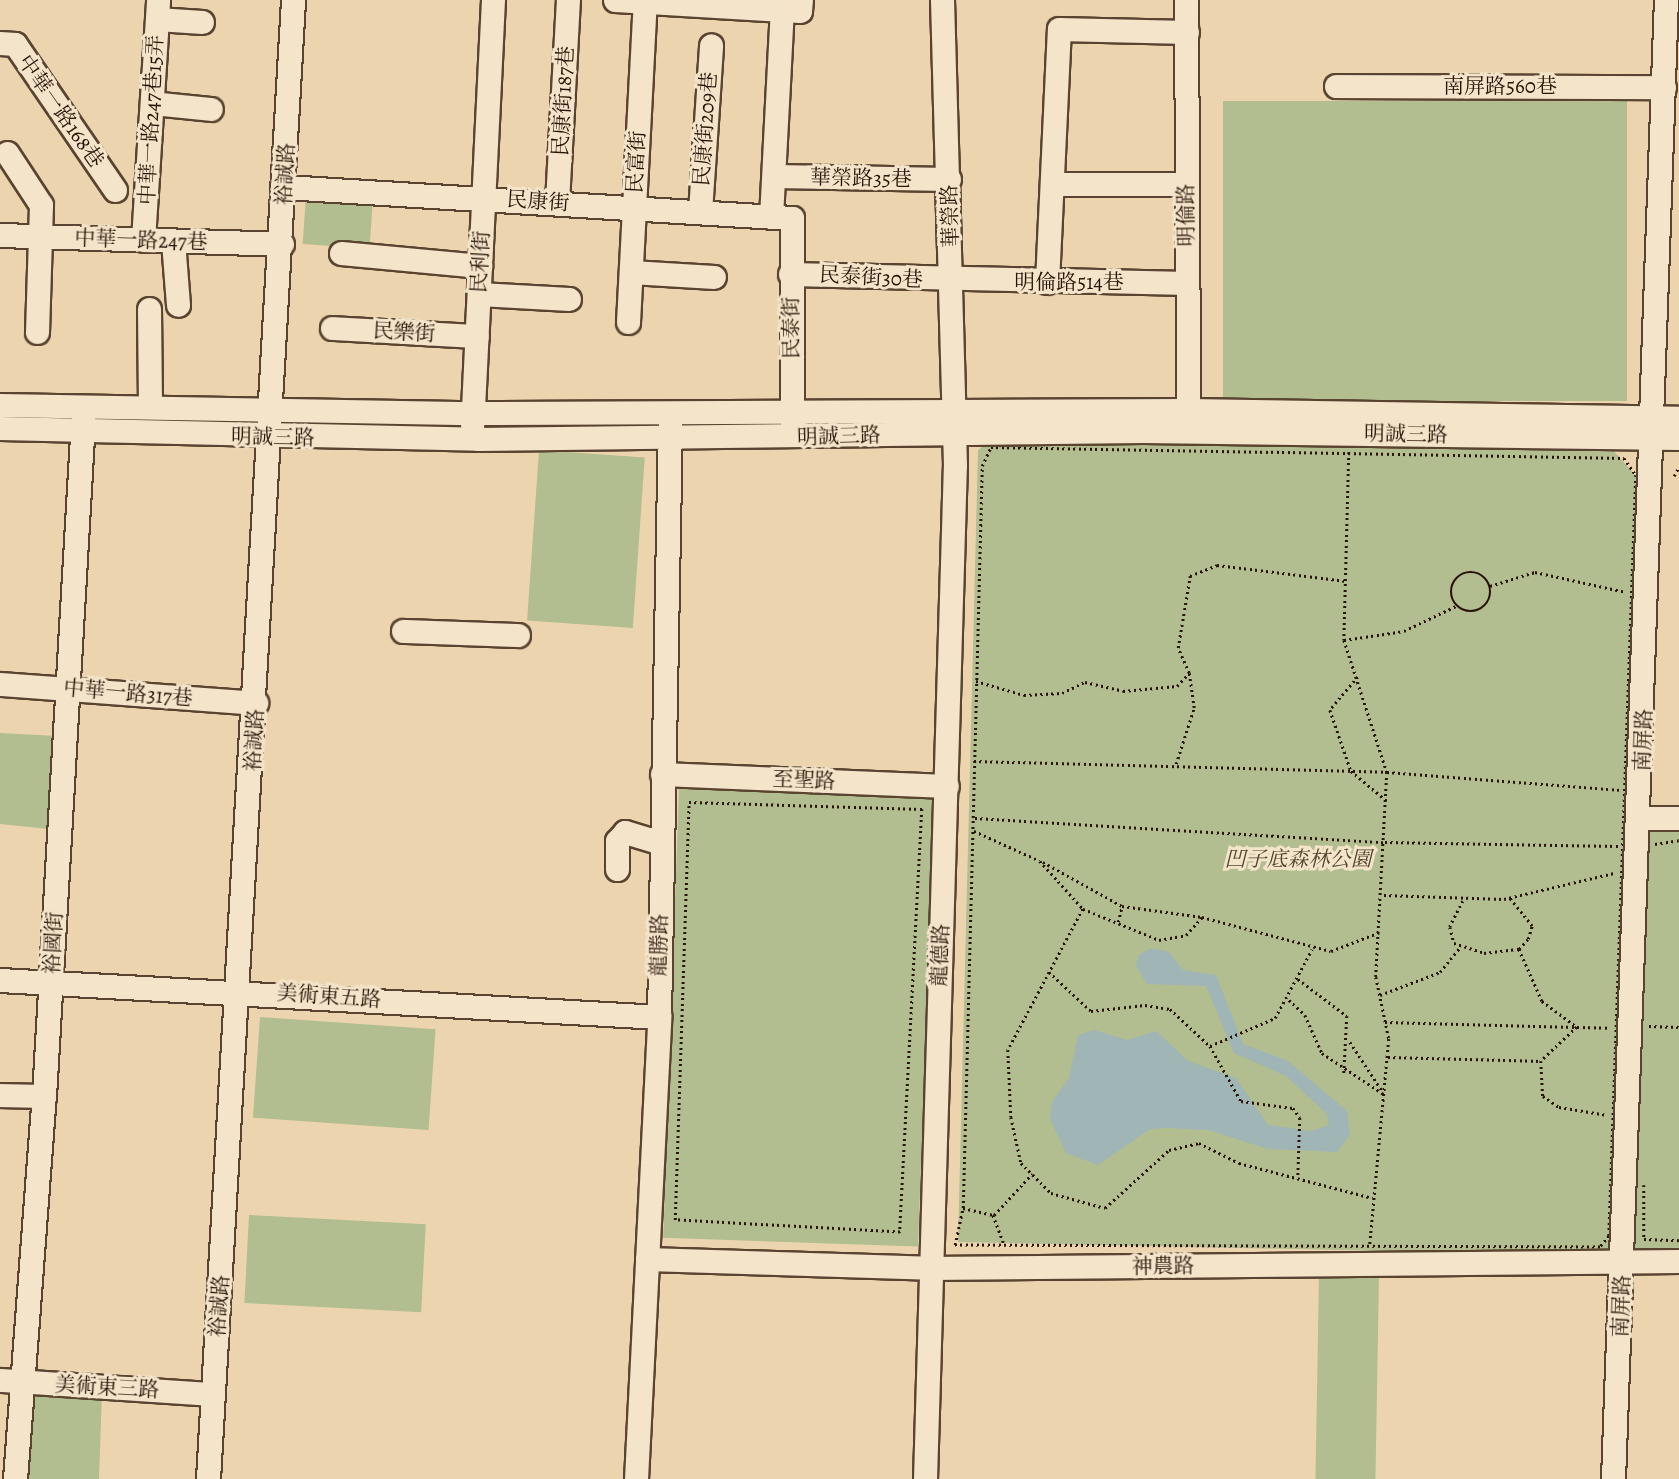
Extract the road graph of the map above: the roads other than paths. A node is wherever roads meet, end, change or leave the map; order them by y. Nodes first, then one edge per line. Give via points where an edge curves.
1 (293, 0) edge
2 (493, 0) edge
3 (568, 0) edge
4 (615, 0) edge
5 (942, 0) edge
6 (1186, 0) edge
7 (1666, 0) edge
8 (645, 2) junction
9 (794, 7) edge
10 (157, 10) edge
11 (202, 22) dead end
12 (1187, 32) junction
13 (0, 43) edge
14 (711, 45) dead end
15 (1336, 86) dead end
16 (1664, 87) junction
17 (152, 103) junction
18 (211, 108) dead end
19 (7, 153) dead end
20 (774, 176) junction
21 (949, 179) junction
22 (1052, 184) junction
23 (1186, 184) junction
24 (284, 187) junction
25 (115, 190) dead end
26 (484, 197) junction
27 (557, 202) junction
28 (634, 207) junction
29 (700, 212) junction
30 (781, 218) junction
31 (0, 235) edge
32 (43, 236) junction
33 (143, 240) junction
34 (173, 241) junction
35 (282, 244) junction
36 (341, 253) dead end
37 (480, 265) junction
38 (631, 272) junction
39 (790, 274) junction
40 (714, 277) dead end
41 (952, 281) junction
42 (1046, 282) junction
43 (1187, 283) junction
44 (479, 294) junction
45 (569, 299) dead end
46 (178, 305) dead end
47 (149, 309) dead end
48 (628, 321) dead end
49 (332, 328) dead end
50 (37, 331) dead end
51 (477, 336) junction
52 (0, 405) edge
53 (84, 405) junction
54 (150, 406) junction
55 (273, 408) junction
56 (674, 412) junction
57 (472, 413) junction
58 (792, 413) junction
59 (1679, 418) edge
60 (955, 420) junction
61 (1188, 420) junction
62 (1655, 427) junction
63 (0, 428) edge
64 (82, 432) junction
65 (792, 437) junction
66 (272, 438) junction
67 (665, 438) junction
68 (1679, 438) edge
69 (471, 439) junction
70 (403, 631) dead end
71 (518, 635) dead end
72 (0, 684) edge
73 (68, 688) junction
74 (256, 704) junction
75 (662, 774) junction
76 (947, 786) junction
77 (1639, 818) junction
78 (1679, 818) edge
79 (661, 843) junction
80 (617, 869) dead end
81 (0, 980) edge
82 (51, 982) junction
83 (240, 990) junction
84 (659, 1017) junction
85 (0, 1095) edge
86 (44, 1096) junction
87 (647, 1259) junction
88 (1679, 1261) edge
89 (1622, 1262) junction
90 (929, 1268) junction
91 (10, 1381) edge
92 (213, 1394) junction
93 (15, 1479) edge
94 (208, 1479) edge
95 (636, 1479) edge
96 (925, 1479) edge
97 (1613, 1479) edge

1 - 24 street, 裕誠路
2 - 26 street, 民利街
3 - 27 street, 民康街187巷
4 - 8 street
5 - 21 street, 華榮路
6 - 12 street, 明倫路
7 - 16 street, 南屏路
8 - 9 street
8 - 28 street, 民富街
9 - 20 street, 民泰街
10 - 11 street
10 - 17 street, 中華一路247巷15弄
12 - 22 street via 1059,29
12 - 23 street, 明倫路
13 - 25 street, 中華一路168巷 via 15,44
14 - 29 street, 民康街209巷
15 - 16 street, 南屏路560巷
16 - 62 street, 南屏路
17 - 18 street
17 - 33 street, 中華一路247巷15弄
19 - 32 street via 41,205
20 - 21 street, 華榮路35巷
20 - 30 street, 民泰街
21 - 41 street, 華榮路
22 - 23 street
22 - 42 street
23 - 43 street, 明倫路
24 - 26 street, 民康街
24 - 35 street, 裕誠路
26 - 27 street, 民康街
26 - 37 street, 民利街
27 - 28 street, 民康街
28 - 29 street, 民康街
28 - 38 street, 民富街
29 - 30 street, 民康街
30 - 39 street, 民泰街
31 - 32 street, 中華一路247巷
32 - 33 street, 中華一路247巷
32 - 50 street
33 - 34 street, 中華一路247巷
34 - 35 street, 中華一路247巷
34 - 46 street
35 - 55 street, 裕誠路
36 - 37 street
37 - 44 street, 民利街
38 - 40 street
38 - 48 street, 民富街
39 - 41 street, 民泰街30巷
39 - 58 street, 民泰街
41 - 42 street, 明倫路514巷
41 - 60 street, 華榮路
42 - 43 street, 明倫路514巷
43 - 61 street, 明倫路
44 - 45 street
44 - 51 street, 民利街
47 - 54 street
49 - 51 street, 民樂街
51 - 57 street, 民利街
52 - 53 street, 明誠三路
53 - 54 street, 明誠三路
53 - 64 street, 裕國街
54 - 55 street, 明誠三路
55 - 57 street, 明誠三路
55 - 66 street, 裕誠路
56 - 57 street, 明誠三路
56 - 58 street, 明誠三路
56 - 67 street, 龍勝路
57 - 69 street, 民利街
58 - 60 street, 明誠三路
58 - 65 street, 民泰街
59 - 62 street, 明誠三路
60 - 61 street, 明誠三路
60 - 65 street, 明誠三路
60 - 76 street, 龍德路
61 - 62 street, 明誠三路
62 - 68 street, 明誠三路
62 - 77 street, 南屏路
63 - 64 street, 明誠三路
64 - 66 street, 明誠三路
64 - 73 street, 裕國街
65 - 67 street, 明誠三路
66 - 69 street, 明誠三路
66 - 74 street, 裕誠路
67 - 69 street, 明誠三路
67 - 75 street, 龍勝路
70 - 71 street
72 - 73 street, 中華一路317巷
73 - 74 street, 中華一路317巷
73 - 82 street, 裕國街
74 - 83 street, 裕誠路
75 - 76 street, 至聖路
75 - 79 street, 龍勝路
76 - 90 street, 龍德路
77 - 78 street
77 - 89 street, 南屏路
79 - 80 street via 625,832 617,841
79 - 84 street, 龍勝路
81 - 82 street, 美術東五路
82 - 83 street, 美術東五路
82 - 86 street, 裕國街
83 - 84 street, 美術東五路
83 - 92 street, 裕誠路
84 - 87 street, 龍勝路
85 - 86 street
86 - 91 street, 裕國街
87 - 90 street, 神農路
87 - 95 street, 龍勝路
88 - 89 street, 神農路
89 - 90 street, 神農路
89 - 97 street, 南屏路
90 - 96 street, 龍德路
91 - 92 street, 美術東三路
91 - 93 street, 裕國街
92 - 94 street, 裕誠路

